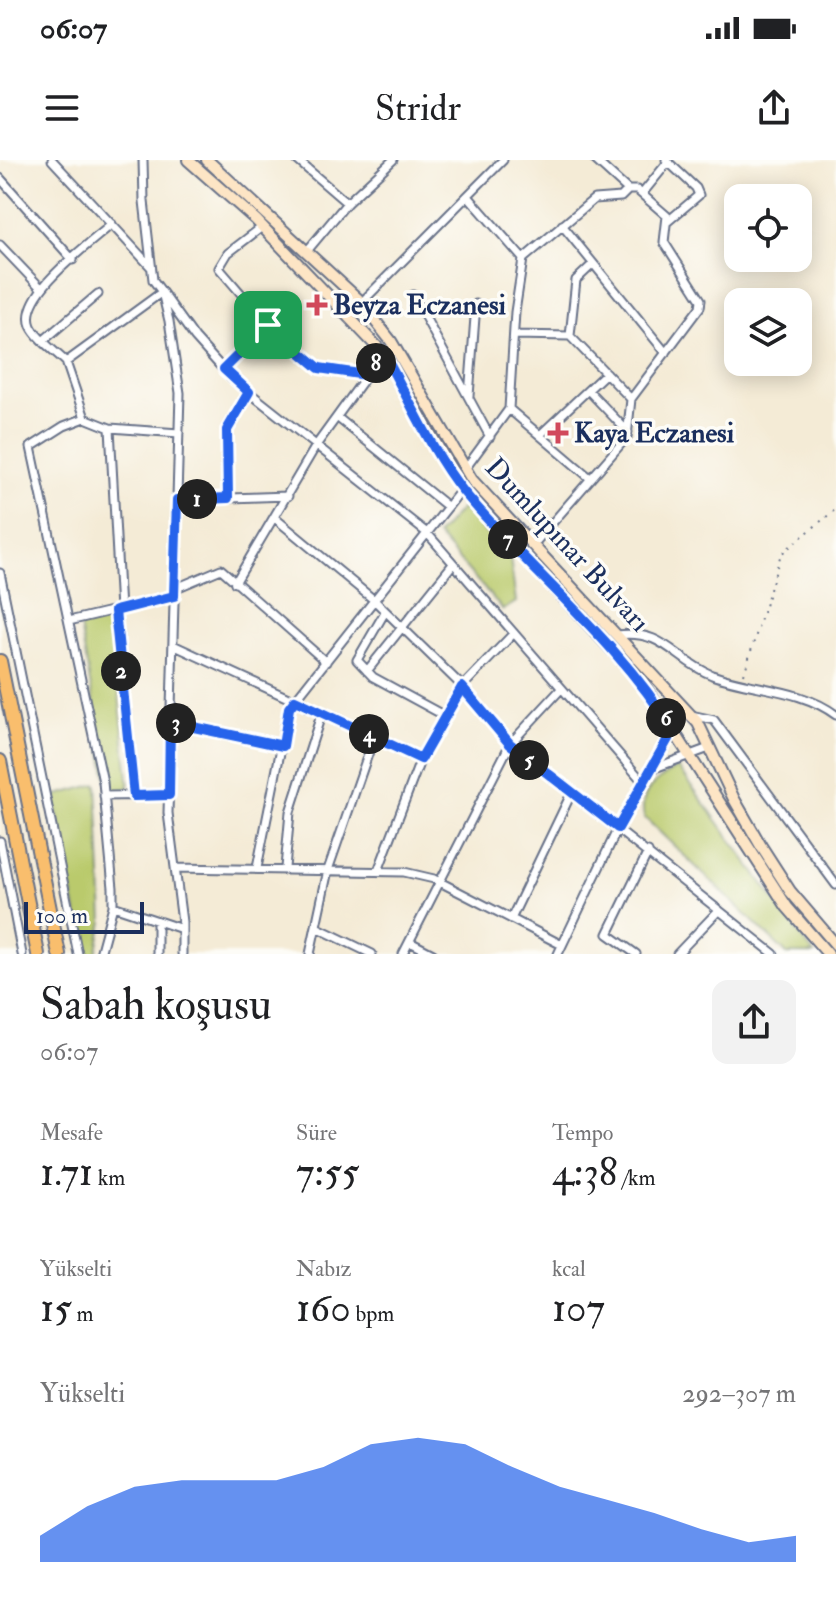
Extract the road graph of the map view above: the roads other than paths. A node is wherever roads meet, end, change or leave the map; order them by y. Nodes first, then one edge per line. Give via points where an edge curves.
1 (143, 160) edge
2 (188, 160) edge
3 (207, 160) edge
4 (297, 160) edge
5 (393, 160) edge
6 (503, 160) edge
7 (595, 160) edge
8 (55, 161) edge
9 (667, 161) edge
10 (0, 178) edge
11 (628, 190) junction
12 (642, 194) junction
13 (468, 196) junction
14 (347, 203) junction
15 (667, 222) junction
16 (112, 224) junction
17 (562, 225) junction
18 (262, 227) junction
19 (0, 245) edge
20 (307, 251) junction
21 (523, 259) junction
22 (73, 260) junction
23 (593, 264) junction
24 (152, 268) junction
25 (41, 288) junction
26 (162, 292) junction
27 (98, 294) dead end
28 (413, 295) dead end
29 (361, 303) junction
30 (476, 304) dead end
31 (268, 325) junction
32 (514, 335) junction
33 (570, 336) junction
34 (44, 340) junction
35 (383, 353) junction
36 (666, 353) junction
37 (66, 362) junction
38 (224, 369) junction
39 (606, 373) junction
40 (366, 375) junction
41 (588, 390) junction
42 (249, 392) junction
43 (469, 398) junction
44 (631, 399) junction
45 (509, 409) junction
46 (85, 418) junction
47 (338, 418) junction
48 (110, 428) junction
49 (628, 432) junction
50 (179, 433) junction
51 (540, 435) junction
52 (490, 437) junction
53 (317, 444) junction
54 (465, 469) junction
55 (590, 478) junction
56 (462, 489) junction
57 (288, 496) junction
58 (228, 498) junction
59 (177, 500) junction
60 (448, 507) junction
61 (276, 519) junction
62 (427, 533) junction
63 (534, 544) junction
64 (453, 564) junction
65 (0, 573) edge
66 (235, 583) junction
67 (174, 592) junction
68 (374, 600) junction
69 (117, 611) junction
70 (385, 612) junction
71 (69, 621) junction
72 (402, 627) junction
73 (514, 633) junction
74 (617, 635) junction
75 (173, 645) junction
76 (0, 661) edge
77 (326, 662) junction
78 (367, 671) junction
79 (462, 687) junction
80 (561, 689) junction
81 (295, 700) junction
82 (322, 712) junction
83 (688, 712) junction
84 (836, 715) edge
85 (445, 716) junction
86 (170, 722) junction
87 (673, 730) junction
88 (374, 737) junction
89 (510, 744) junction
90 (283, 746) junction
91 (709, 748) junction
92 (688, 754) junction
93 (421, 759) junction
94 (0, 761) edge
95 (652, 769) junction
96 (644, 783) junction
97 (571, 794) junction
98 (169, 795) junction
99 (104, 796) junction
100 (134, 796) junction
101 (618, 828) junction
102 (0, 841) edge
103 (648, 852) junction
104 (175, 868) junction
105 (257, 868) junction
106 (285, 868) junction
107 (328, 870) junction
108 (378, 871) junction
109 (438, 881) junction
110 (836, 885) edge
111 (113, 906) junction
112 (719, 910) junction
113 (511, 919) junction
114 (157, 922) junction
115 (316, 927) junction
116 (182, 929) junction
117 (410, 942) junction
118 (562, 945) junction
119 (836, 945) edge
120 (22, 954) edge
121 (38, 954) edge
122 (59, 954) edge
123 (78, 954) edge
124 (100, 954) edge
125 (157, 954) edge
126 (182, 954) edge
127 (310, 954) edge
128 (372, 954) edge
129 (403, 954) edge
130 (433, 954) edge
131 (558, 954) edge
132 (636, 954) edge
133 (677, 954) edge
134 (774, 954) edge
135 (828, 954) edge

1 - 24 street
2 - 18 main road, Dumlupınar Bulvarı
3 - 20 main road, Dumlupınar Bulvarı
4 - 14 street
5 - 14 street
6 - 13 street
7 - 11 street
8 - 16 street
9 - 12 street
9 - 15 street via 699,195
10 - 22 street
11 - 12 street
11 - 17 street via 621,197 594,199
12 - 15 street
13 - 21 street
13 - 29 street
14 - 20 street
15 - 36 street via 664,242 701,300
16 - 22 street
16 - 24 street
17 - 21 street
17 - 23 street
18 - 31 street via 228,253 219,268
18 - 35 main road, Dumlupınar Bulvarı
19 - 25 street
20 - 29 main road, Dumlupınar Bulvarı
21 - 32 street
22 - 25 street
23 - 33 street via 576,280
23 - 36 street
24 - 26 street
25 - 34 street via 30,309 30,322
26 - 37 street
26 - 38 street
26 - 50 street via 180,393
27 - 34 street
28 - 43 street
29 - 54 main road, Dumlupınar Bulvarı via 391,341
30 - 43 street
31 - 38 street
31 - 40 street via 319,368
32 - 33 street
32 - 45 street
33 - 39 street
34 - 37 street
35 - 40 street
35 - 56 main road, Dumlupınar Bulvarı
36 - 44 street
37 - 46 street
38 - 42 street
39 - 41 street
39 - 44 street
40 - 47 street
41 - 49 street
41 - 51 street
42 - 53 street
42 - 58 street via 227,430
43 - 52 street
44 - 49 street
45 - 51 street
45 - 52 street
46 - 48 street
46 - 71 street via 31,447
47 - 53 street
47 - 60 street
48 - 50 street
48 - 69 street
49 - 55 street
50 - 59 street
51 - 55 street
52 - 54 street
53 - 57 street
53 - 62 street
54 - 63 main road, Dumlupınar Bulvarı
55 - 63 street
56 - 60 street
56 - 87 main road, Dumlupınar Bulvarı via 642,682
57 - 58 street
57 - 61 street
58 - 59 street
59 - 67 street
60 - 62 street
61 - 66 street
61 - 68 street
62 - 64 street
62 - 68 street
63 - 74 main road, Dumlupınar Bulvarı
64 - 72 street
64 - 73 street
65 - 123 street
66 - 67 street via 221,569
66 - 77 street
67 - 69 street
67 - 75 street
68 - 70 street
68 - 77 street
69 - 71 street
69 - 100 street
70 - 72 street
70 - 78 street via 357,660
71 - 99 street
72 - 78 street
72 - 79 street
73 - 79 street
73 - 80 street
74 - 83 main road, Dumlupınar Bulvarı
74 - 84 street via 638,632 668,644 709,674 793,694
75 - 81 street
75 - 86 street
76 - 122 highway
77 - 81 street
78 - 85 street
79 - 85 street
79 - 89 street
80 - 89 street
80 - 96 street
81 - 82 street
81 - 90 street
82 - 88 street
82 - 106 street via 290,812
83 - 87 street
83 - 91 main road, Dumlupınar Bulvarı via 704,731
83 - 110 street via 714,720
85 - 93 street
86 - 90 street
86 - 98 street
87 - 92 main road, Dumlupınar Bulvarı
87 - 95 street
88 - 93 street
88 - 107 street
89 - 97 street
89 - 109 street
90 - 105 street
91 - 92 street
91 - 119 main road, Dumlupınar Bulvarı via 790,891
92 - 95 street
92 - 135 main road, Dumlupınar Bulvarı via 787,907
93 - 108 street
94 - 121 highway
95 - 96 street
96 - 101 street
97 - 101 street
97 - 113 street
98 - 100 street
98 - 104 street
99 - 100 street
99 - 111 street
101 - 103 street
101 - 118 street
102 - 120 street
103 - 112 street
103 - 132 street via 608,934
104 - 105 street
104 - 116 street
105 - 106 street
106 - 107 street
107 - 108 street
107 - 115 street
108 - 109 street
109 - 113 street
109 - 117 street
111 - 114 street
111 - 124 street
112 - 133 street
112 - 134 street
113 - 118 street
114 - 116 street
114 - 125 street
115 - 127 street
115 - 128 street
116 - 126 street
117 - 129 street
117 - 130 street
118 - 131 street

